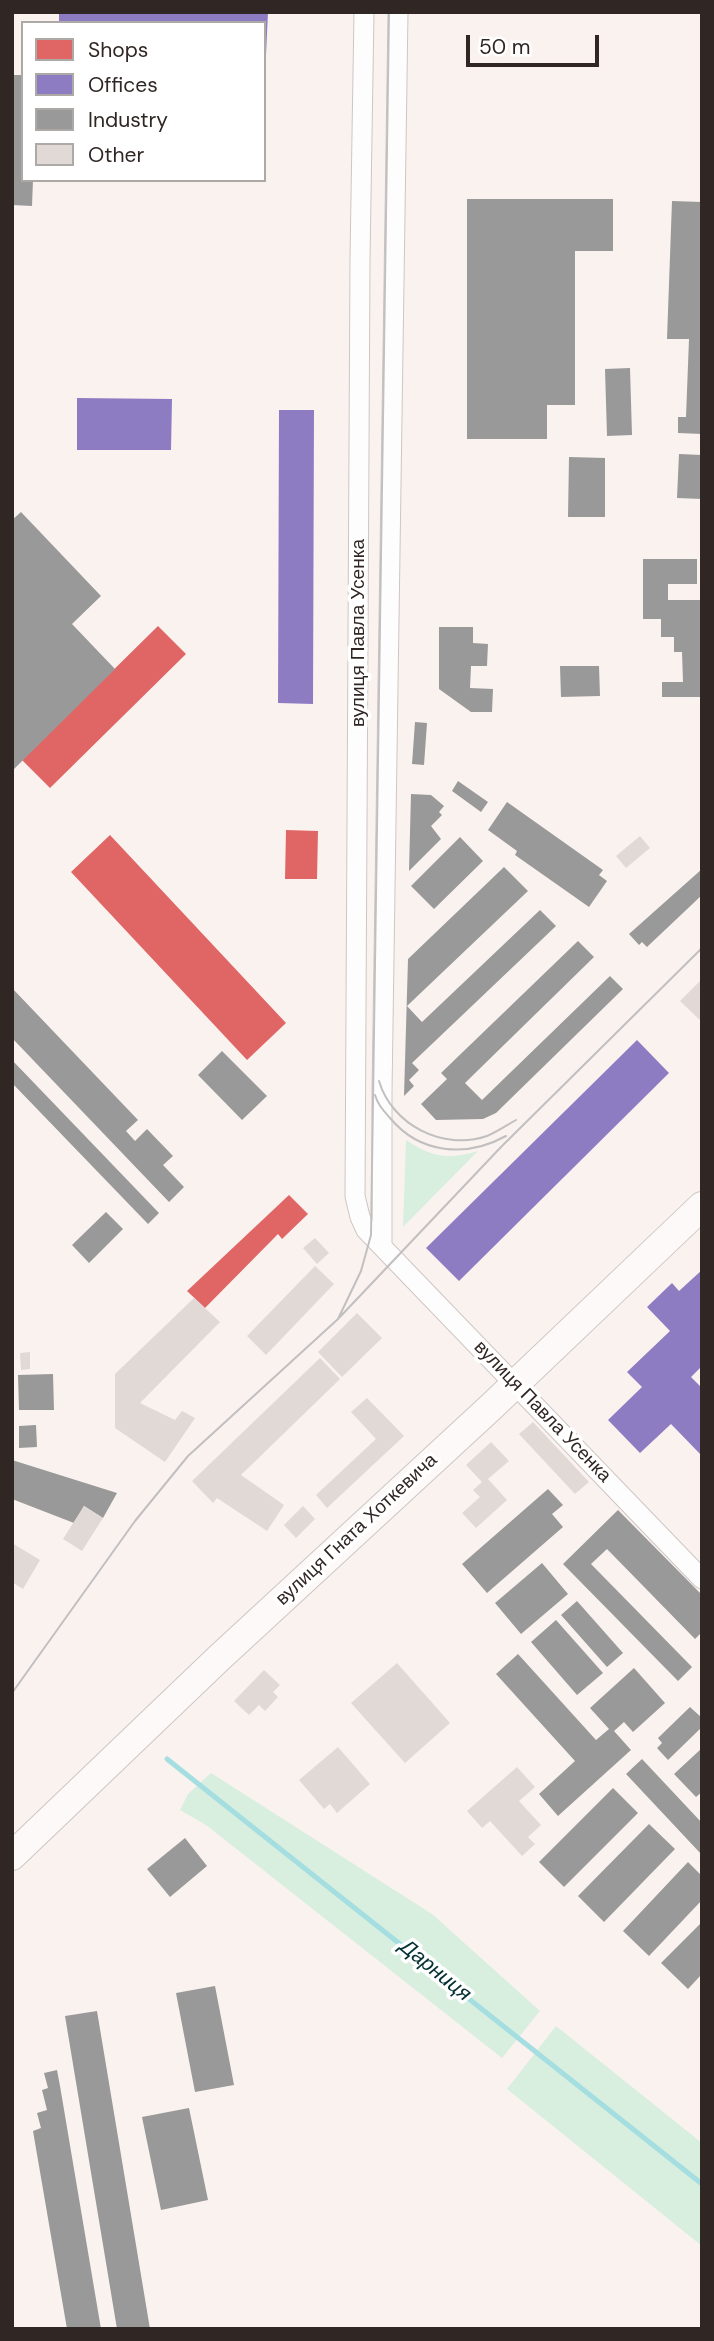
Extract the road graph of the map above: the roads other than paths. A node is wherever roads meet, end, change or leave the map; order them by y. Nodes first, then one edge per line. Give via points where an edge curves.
1 (364, 12) edge
2 (397, 12) edge
3 (702, 1206) edge
4 (382, 1244) junction
5 (515, 1384) junction
6 (702, 1579) edge
7 (12, 1856) edge

1 - 4 street, вулиця Павла Усенка via 355,1196 363,1225
2 - 4 street, вулиця Павла Усенка
3 - 5 street, вулиця Гната Хоткевича
4 - 5 street, вулиця Павла Усенка
5 - 6 street, вулиця Павла Усенка
5 - 7 street, вулиця Гната Хоткевича

